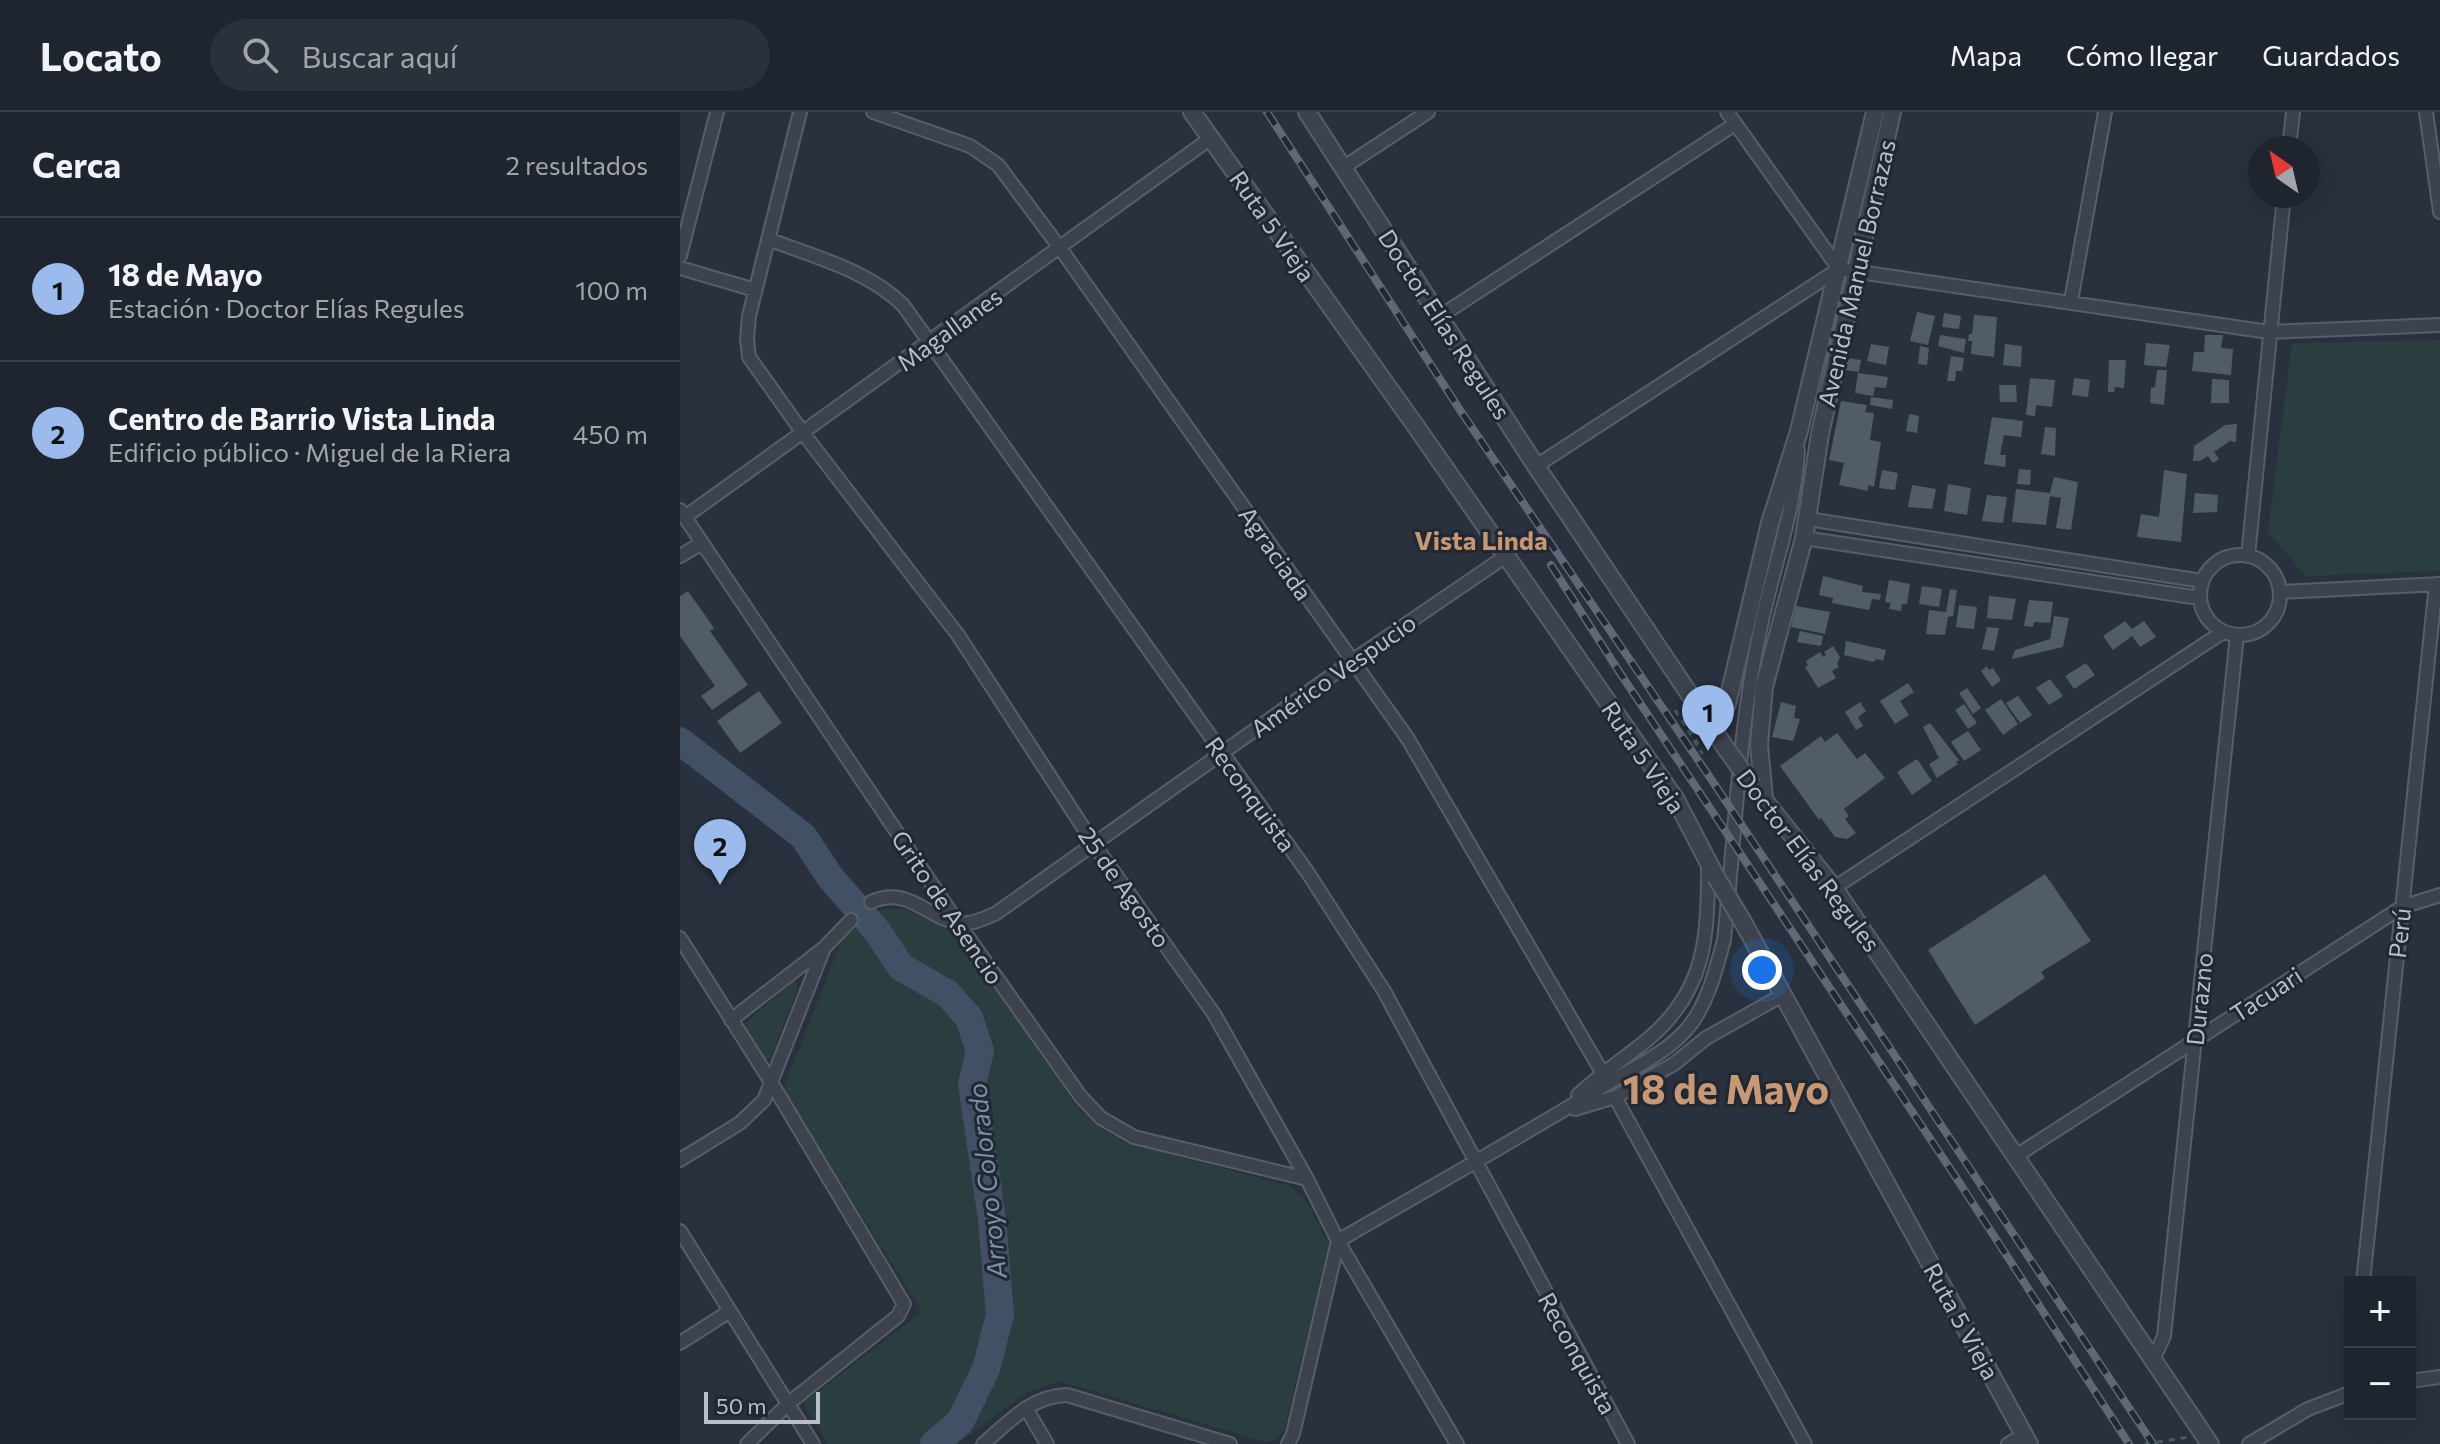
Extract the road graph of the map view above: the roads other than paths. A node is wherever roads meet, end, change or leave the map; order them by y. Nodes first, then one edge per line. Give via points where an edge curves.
1 (717, 112) edge
2 (800, 112) edge
3 (873, 112) edge
4 (1192, 112) edge
5 (1307, 112) edge
6 (1428, 112) edge
7 (1727, 112) edge
8 (1875, 112) edge
9 (1892, 112) edge
10 (2105, 112) edge
11 (2293, 112) edge
12 (2426, 112) edge
13 (1735, 124) junction
14 (2290, 136) edge
15 (1211, 138) junction
16 (1344, 167) junction
17 (2283, 208) edge
18 (2440, 212) edge
19 (768, 239) junction
20 (1060, 248) junction
21 (680, 256) edge
22 (680, 268) edge
23 (1847, 271) junction
24 (755, 290) junction
25 (2071, 301) junction
26 (1439, 317) junction
27 (2440, 325) edge
28 (2269, 332) junction
29 (929, 343) junction
30 (1799, 431) junction
31 (803, 433) junction
32 (1820, 434) junction
33 (1536, 466) junction
34 (1796, 484) junction
35 (682, 513) edge
36 (1808, 519) junction
37 (1804, 538) junction
38 (702, 543) junction
39 (680, 556) edge
40 (1506, 556) junction
41 (2248, 556) junction
42 (2202, 581) junction
43 (2438, 584) edge
44 (2280, 592) junction
45 (2199, 598) junction
46 (2230, 634) junction
47 (1352, 661) junction
48 (1714, 730) junction
49 (1221, 754) junction
50 (1758, 792) junction
51 (1094, 844) junction
52 (1712, 869) junction
53 (1834, 888) junction
54 (2440, 895) edge
55 (871, 902) dead end
56 (2402, 907) junction
57 (851, 920) dead end
58 (958, 923) junction
59 (680, 938) edge
60 (824, 948) junction
61 (1781, 996) junction
62 (731, 1020) junction
63 (2195, 1040) junction
64 (1602, 1072) junction
65 (771, 1082) junction
66 (1615, 1097) junction
67 (1559, 1114) junction
68 (2016, 1156) junction
69 (680, 1160) edge
70 (1474, 1163) junction
71 (1307, 1179) junction
72 (680, 1231) edge
73 (1338, 1241) junction
74 (2364, 1276) edge
75 (730, 1311) junction
76 (680, 1343) edge
77 (2153, 1360) junction
78 (2440, 1377) edge
79 (2416, 1380) edge
80 (2344, 1395) edge
81 (789, 1403) junction
82 (1026, 1408) junction
83 (2206, 1439) edge
84 (2026, 1440) edge
85 (747, 1444) edge
86 (813, 1444) edge
87 (983, 1444) edge
88 (1047, 1444) edge
89 (1230, 1444) edge
90 (1288, 1444) edge
91 (1457, 1444) edge
92 (1628, 1444) edge
93 (1805, 1444) edge
94 (2008, 1444) edge
95 (2249, 1444) edge

1 - 21 street
2 - 19 street
3 - 20 street, Agraciada via 970,146 998,165
4 - 15 street, Ruta 5 Vieja
5 - 16 street, Doctor Elías Regules
6 - 16 street
7 - 13 street
8 - 23 street, Avenida Manuel Borrazas
9 - 23 street, Avenida Manuel Borrazas
10 - 25 street
11 - 14 street
12 - 18 street
13 - 23 street
13 - 26 street
15 - 20 street, Magallanes
15 - 40 street, Ruta 5 Vieja
16 - 26 street, Doctor Elías Regules
17 - 28 street
19 - 24 street
19 - 29 street, Reconquista via 887,289
20 - 29 street, Magallanes
20 - 47 street, Agraciada
22 - 24 street
23 - 25 street
23 - 30 street, Avenida Manuel Borrazas
23 - 32 street, Avenida Manuel Borrazas
23 - 33 street
24 - 31 street, 25 de Agosto via 749,357
25 - 28 street
26 - 33 street, Doctor Elías Regules
27 - 28 street
28 - 41 street
29 - 31 street, Magallanes
29 - 49 street, Reconquista
30 - 34 street, Avenida Manuel Borrazas
30 - 48 street, Avenida Manuel Borrazas via 1770,523 1727,704
31 - 35 street, Magallanes
31 - 51 street, 25 de Agosto via 958,635
32 - 34 street, Avenida Manuel Borrazas
32 - 36 street, Avenida Manuel Borrazas
33 - 48 street, Doctor Elías Regules
34 - 67 street, Avenida Manuel Borrazas via 1746,706 1724,940 1715,975 1690,1026 1667,1047
35 - 38 street, Grito de Asencio
36 - 37 street, Avenida Manuel Borrazas
36 - 42 street
37 - 45 street
37 - 50 street, Avenida Manuel Borrazas via 1764,687
38 - 39 street
38 - 58 street, Grito de Asencio
40 - 47 street, Américo Vespucio
40 - 52 street, Ruta 5 Vieja via 1676,800
41 - 42 street via 2229,556 2212,566
41 - 44 street via 2269,569
42 - 45 street
43 - 44 street
43 - 56 street, Perú
44 - 46 street via 2278,606 2263,628
45 - 46 street via 2211,624
46 - 53 street
46 - 63 street, Durazno
47 - 49 street, Américo Vespucio
47 - 64 street, Agraciada via 1408,739
48 - 50 street, Doctor Elías Regules, bridge
49 - 51 street, Américo Vespucio
49 - 70 street, Reconquista via 1308,873 1384,991
50 - 53 street, Doctor Elías Regules
51 - 58 street, Américo Vespucio via 995,914
51 - 71 street, 25 de Agosto via 1214,1014
52 - 61 street, Ruta 5 Vieja, bridge
52 - 64 street via 1697,975 1683,1003 1646,1041
53 - 68 street, Doctor Elías Regules
54 - 56 street, Tacuari
55 - 58 street via 897,896
56 - 63 street, Tacuari
56 - 74 street, Perú
57 - 60 street
58 - 71 street, Grito de Asencio via 1081,1097 1118,1131
59 - 62 street
60 - 62 street
60 - 65 street
61 - 66 street
61 - 84 street, Ruta 5 Vieja
62 - 65 street
63 - 68 street, Tacuari
63 - 77 street, Durazno via 2164,1336
64 - 67 street
65 - 69 street via 764,1100 740,1123
65 - 81 street via 904,1304 898,1316
66 - 67 street
66 - 93 street
67 - 70 street
68 - 77 street, Doctor Elías Regules
70 - 73 street
70 - 92 street, Reconquista
71 - 73 street, 25 de Agosto
72 - 75 street
73 - 90 street
73 - 91 street, 25 de Agosto
75 - 76 street
75 - 81 street
77 - 83 street, Doctor Elías Regules
78 - 79 street
80 - 95 street via 2308,1409
81 - 85 street
81 - 86 street
82 - 87 street
82 - 88 street
82 - 89 street via 1043,1398 1067,1395
84 - 94 street

